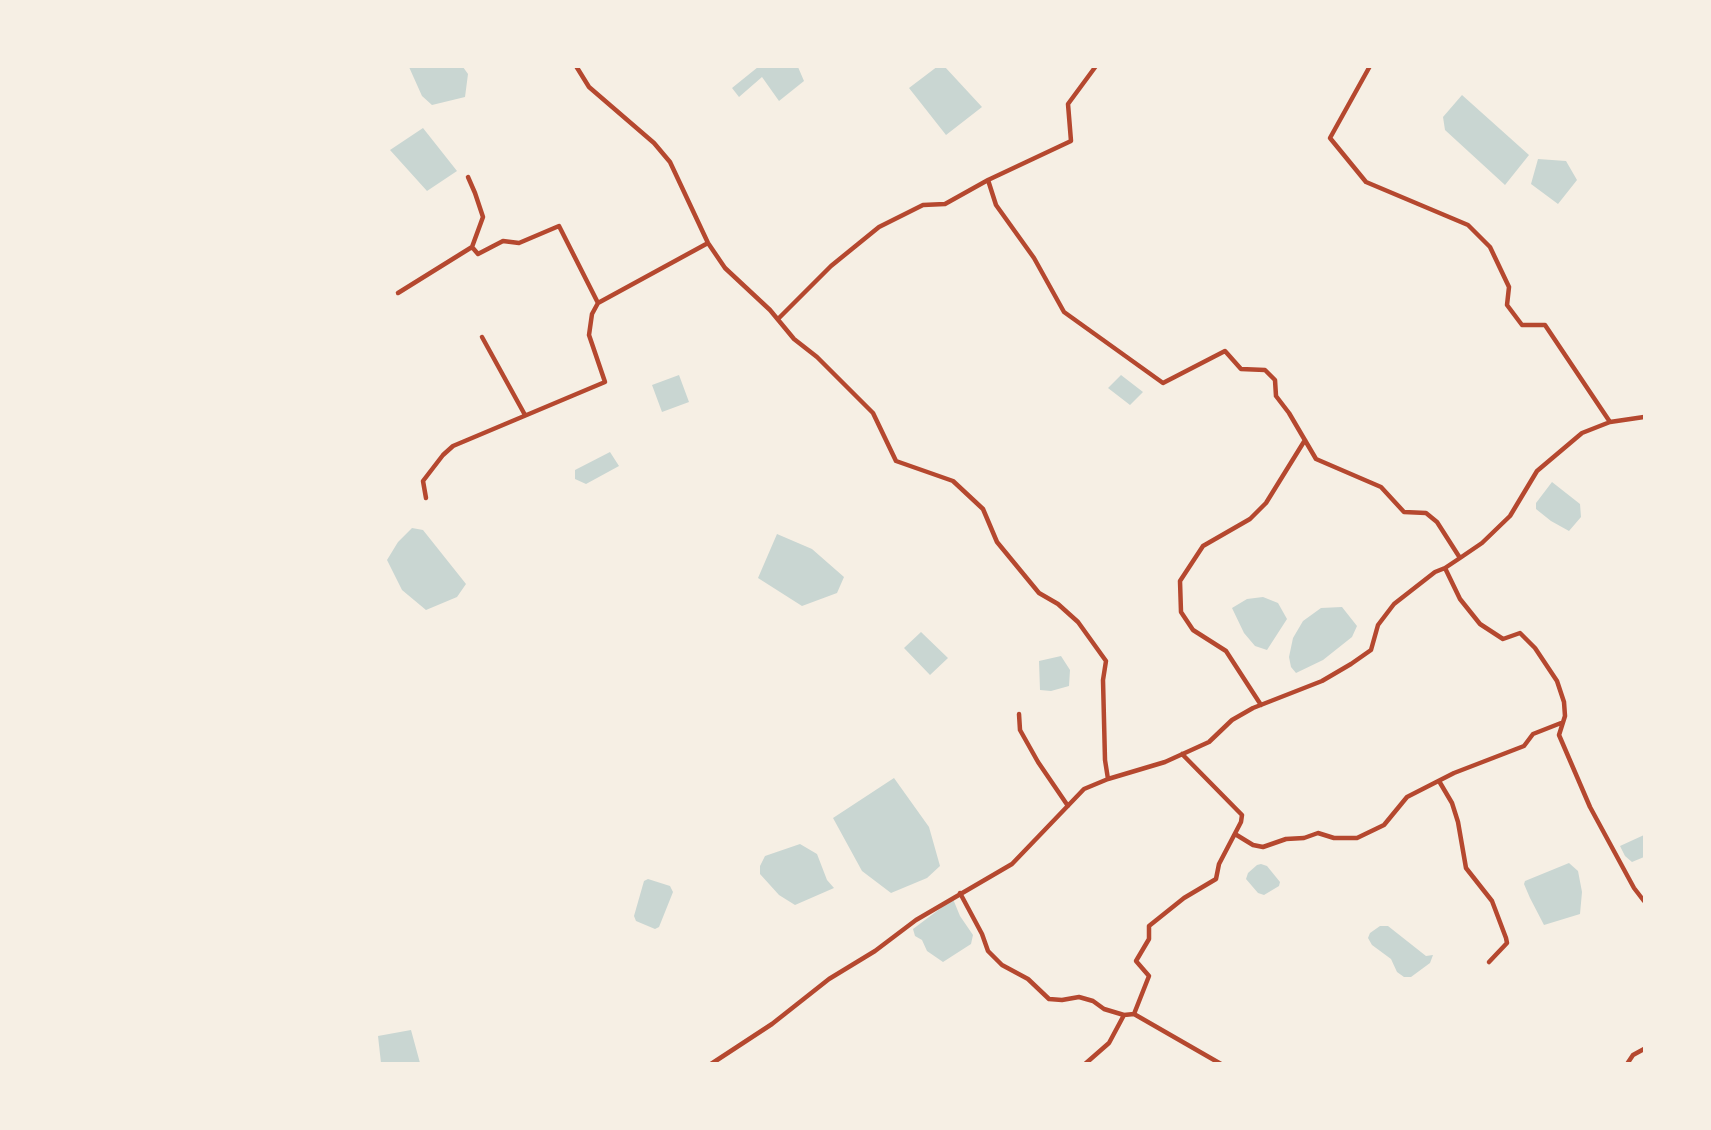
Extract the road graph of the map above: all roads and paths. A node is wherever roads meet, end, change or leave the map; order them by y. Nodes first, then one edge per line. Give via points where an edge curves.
1 (576, 66) edge
2 (1096, 66) edge
3 (1370, 66) edge
4 (468, 177) dead end
5 (988, 180) junction
6 (708, 243) junction
7 (471, 247) junction
8 (398, 293) dead end
9 (598, 303) junction
10 (778, 319) junction
11 (482, 337) dead end
12 (525, 415) junction
13 (1644, 417) edge
14 (1610, 422) junction
15 (1305, 440) junction
16 (426, 498) dead end
17 (1460, 558) junction
18 (1445, 568) junction
19 (1261, 705) junction
20 (1019, 714) dead end
21 (1562, 722) junction
22 (1182, 754) junction
23 (1108, 779) junction
24 (1439, 781) junction
25 (1068, 806) junction
26 (1234, 834) junction
27 (960, 893) junction
28 (1644, 901) edge
29 (1489, 962) dead end
30 (1134, 1014) junction
31 (1124, 1015) junction
32 (1644, 1049) edge
33 (711, 1063) edge
34 (1085, 1063) edge
35 (1221, 1063) edge
36 (1627, 1063) edge

1 - 6 street via 589,88 670,162
2 - 5 street via 1068,104 1070,141
3 - 14 street via 1330,138 1366,182 1468,225 1490,247 1509,287 1507,305 1522,325 1545,325
4 - 7 street via 482,217
5 - 10 street via 946,204 923,205 879,227
5 - 15 street via 996,205 1034,258 1063,312 1163,383 1225,351 1241,369 1265,370 1275,380 1276,396
6 - 9 street
6 - 10 street via 725,268
7 - 8 street
7 - 9 street via 478,254 503,241 519,243 559,226
9 - 12 street via 589,335 605,382
10 - 23 street via 873,413 896,461 953,481 983,509 997,542 1039,593 1078,622 1092,641 1106,661
11 - 12 street
12 - 16 street via 453,446 423,481
13 - 14 street
14 - 17 street via 1583,433 1555,454 1537,471 1510,516
15 - 17 street via 1316,459 1381,487 1404,512 1426,513
15 - 19 street via 1266,503 1250,519 1203,546 1180,581 1181,612 1193,630 1226,651
17 - 18 street
18 - 19 street via 1394,604 1378,625 1371,650 1322,681
18 - 21 street via 1460,599 1480,624 1503,639 1520,633 1535,648 1557,681 1564,702
19 - 22 street via 1232,720 1209,742
20 - 25 street via 1020,730
21 - 24 street via 1533,734 1524,746
21 - 28 street via 1559,735 1590,807
22 - 23 street
22 - 26 street via 1242,815
23 - 25 street via 1084,789
24 - 26 street via 1407,797 1384,825 1357,838 1318,833 1263,847
24 - 29 street via 1458,822 1466,868 1492,901 1506,938 1507,943
25 - 27 street via 1012,864
26 - 30 street via 1216,879 1149,926 1149,939 1136,961 1149,976
27 - 31 street via 988,951 1002,965 1028,979 1049,999 1079,997
27 - 33 street
30 - 31 street
30 - 35 street
31 - 34 street via 1109,1043
32 - 36 street

